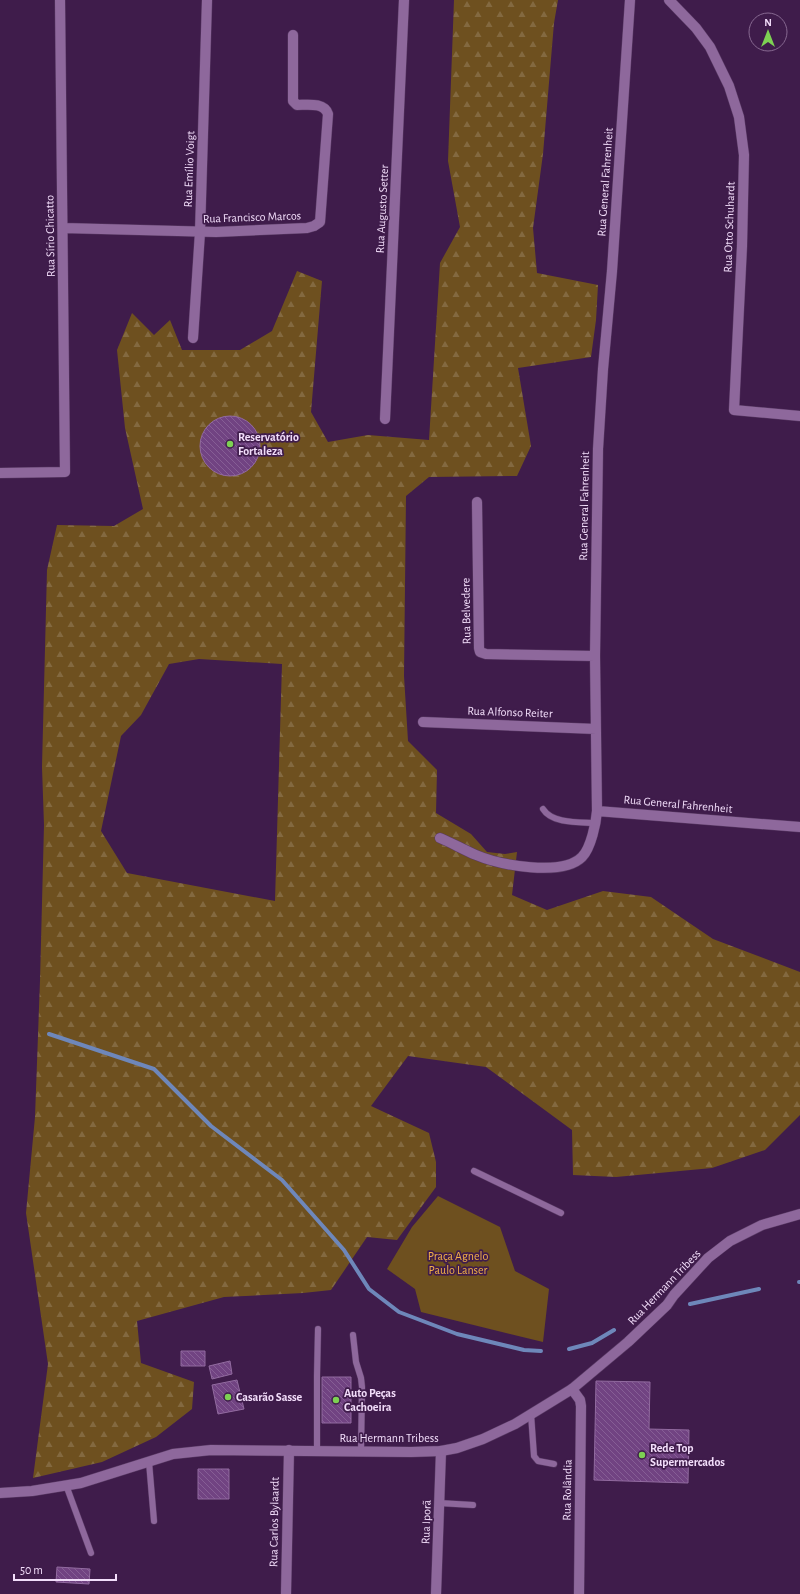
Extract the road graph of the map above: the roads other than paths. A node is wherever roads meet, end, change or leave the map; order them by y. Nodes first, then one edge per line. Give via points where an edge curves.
1 (60, 0) edge
2 (207, 0) edge
3 (404, 0) edge
4 (630, 0) edge
5 (669, 0) edge
6 (293, 35) dead end
7 (63, 228) junction
8 (200, 232) junction
9 (194, 338) dead end
10 (800, 416) edge
11 (385, 419) dead end
12 (0, 473) edge
13 (477, 502) dead end
14 (595, 656) junction
15 (423, 722) dead end
16 (596, 729) junction
17 (543, 809) dead end
18 (597, 811) junction
19 (596, 823) junction
20 (800, 827) edge
21 (440, 838) dead end
22 (474, 1171) dead end
23 (561, 1213) dead end
24 (800, 1214) edge
25 (318, 1329) dead end
26 (353, 1334) dead end
27 (572, 1388) junction
28 (531, 1414) junction
29 (289, 1450) junction
30 (317, 1451) junction
31 (441, 1451) junction
32 (361, 1452) junction
33 (149, 1462) junction
34 (554, 1464) dead end
35 (66, 1485) junction
36 (0, 1493) edge
37 (439, 1503) junction
38 (473, 1505) dead end
39 (154, 1521) dead end
40 (91, 1553) dead end
41 (286, 1594) edge
42 (436, 1594) edge
43 (579, 1594) edge

1 - 7 street, Rua Sírio Chicatto
2 - 8 street, Rua Emílio Voigt
3 - 11 street, Rua Augusto Setter
4 - 14 street, Rua General Fahrenheit via 598,449
5 - 10 street, Rua Otto Schuhardt via 710,47 729,86 739,117 743,163 742,246 734,410
6 - 8 street, Rua Francisco Marcos via 293,101 297,105 322,106 328,114 320,222 307,228
7 - 8 street, Rua Francisco Marcos
7 - 12 street, Rua Sírio Chicatto via 65,472
8 - 9 street, Rua Emílio Voigt
13 - 14 street, Rua Belvedere via 480,652
14 - 16 street, Rua General Fahrenheit
15 - 16 street, Rua Alfonso Reiter
16 - 18 street, Rua General Fahrenheit
17 - 19 lane via 546,814 558,819
18 - 19 street
18 - 20 street, Rua General Fahrenheit
19 - 21 street via 583,856 560,867 530,867 502,862 476,855
22 - 23 lane
24 - 27 street, Rua Hermann Tribess via 762,1225 730,1241 708,1258 642,1329
25 - 30 lane
26 - 32 lane via 362,1387
27 - 28 street, Rua Hermann Tribess
27 - 43 street, Rua Rolândia via 581,1406
28 - 31 street, Rua Hermann Tribess via 483,1439
28 - 34 lane via 534,1456 538,1461
29 - 30 street, Rua Hermann Tribess
29 - 33 street, Rua Hermann Tribess via 211,1450 174,1454
29 - 41 street, Rua Carlos Bylaardt
30 - 32 street, Rua Hermann Tribess
31 - 32 street, Rua Hermann Tribess
31 - 37 street, Rua Iporã
33 - 35 street, Rua Hermann Tribess via 81,1483
33 - 39 lane
35 - 36 street, Rua Hermann Tribess via 32,1492
35 - 40 lane
37 - 38 lane
37 - 42 street, Rua Iporã

